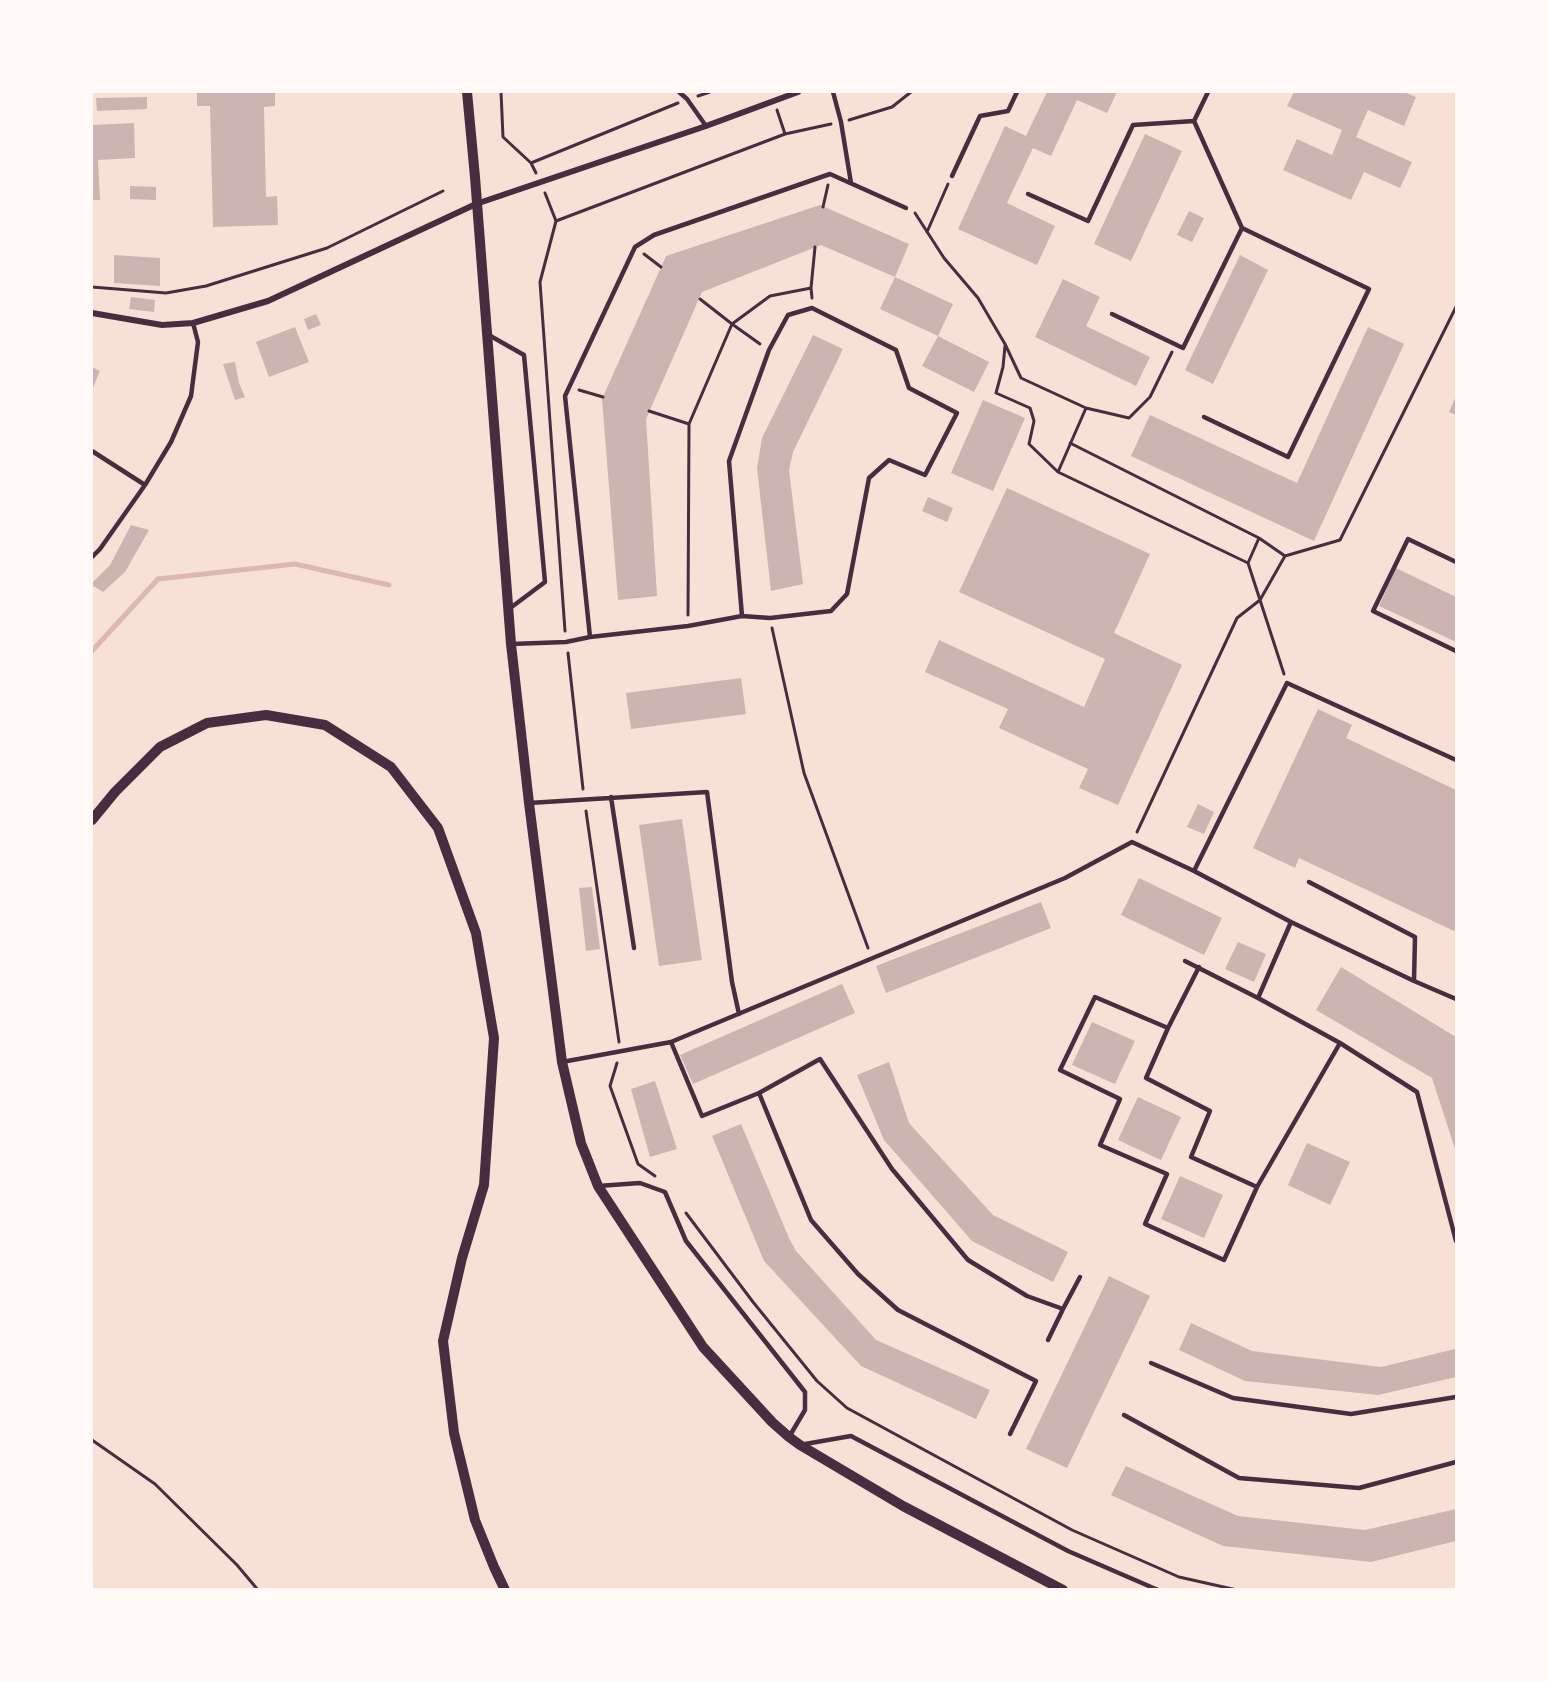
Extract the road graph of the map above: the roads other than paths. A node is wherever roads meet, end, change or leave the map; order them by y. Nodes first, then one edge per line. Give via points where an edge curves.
1 (467, 92) edge
2 (679, 92) edge
3 (798, 92) edge
4 (833, 92) edge
5 (1017, 92) edge
6 (1208, 92) edge
7 (1194, 121) junction
8 (705, 126) junction
9 (952, 176) road end
10 (851, 183) junction
11 (1028, 194) dead end
12 (476, 204) junction
13 (906, 208) road end
14 (1242, 228) junction
15 (92, 313) edge
16 (1112, 314) dead end
17 (193, 323) junction
18 (487, 334) junction
19 (1204, 417) dead end
20 (92, 451) edge
21 (145, 485) junction
22 (92, 558) edge
23 (1456, 562) edge
24 (509, 609) junction
25 (742, 616) junction
26 (590, 637) junction
27 (512, 644) junction
28 (1456, 651) edge
29 (1456, 760) edge
30 (610, 797) junction
31 (529, 803) junction
32 (92, 820) edge
33 (1194, 871) junction
34 (1309, 882) dead end
35 (1291, 922) junction
36 (634, 948) dead end
37 (1185, 961) dead end
38 (1198, 967) junction
39 (1414, 981) junction
40 (1257, 998) junction
41 (1456, 999) edge
42 (739, 1014) junction
43 (1168, 1028) junction
44 (671, 1042) junction
45 (1340, 1043) junction
46 (562, 1062) junction
47 (759, 1093) junction
48 (597, 1186) junction
49 (1257, 1187) junction
50 (1456, 1241) edge
51 (1080, 1277) dead end
52 (1064, 1310) junction
53 (1048, 1340) dead end
54 (1151, 1363) dead end
55 (1456, 1396) edge
56 (1124, 1415) dead end
57 (1010, 1434) dead end
58 (789, 1437) junction
59 (800, 1445) junction
60 (1456, 1462) edge
61 (505, 1590) edge
62 (1063, 1590) edge
63 (1158, 1590) edge

1 - 12 street
2 - 8 lane
3 - 8 street
4 - 10 lane
5 - 9 lane via 1008,111 980,116
6 - 7 lane
7 - 11 lane via 1133,125 1088,221
7 - 14 lane
8 - 12 street
10 - 13 lane
10 - 26 lane via 830,174 654,236 635,247 565,396
12 - 17 street via 268,301
12 - 18 street
14 - 16 lane via 1184,348
14 - 19 lane via 1369,289 1288,457
15 - 17 street via 162,325
17 - 21 lane via 198,342 191,396 171,442
18 - 24 street
18 - 24 lane via 524,355 545,582
20 - 21 lane
21 - 22 lane
23 - 28 lane via 1408,539 1373,611
24 - 27 street
25 - 25 lane via 729,461 769,350 788,315 812,308 896,350 909,388 957,413 925,475 889,459 869,478 847,594 831,611 770,618
25 - 26 lane
26 - 27 lane
27 - 31 street
29 - 33 lane via 1287,683
30 - 31 lane
30 - 36 lane
30 - 42 lane via 707,792
31 - 46 street
32 - 61 street via 160,747 207,723 266,715 325,725 392,767 438,828 476,933 494,1038 484,1185 443,1341 454,1433 475,1520
33 - 35 lane
33 - 42 lane via 1132,842 1065,878
34 - 39 lane via 1415,937
35 - 39 lane
35 - 40 lane
37 - 38 lane
38 - 40 lane
38 - 43 lane
39 - 41 lane
40 - 45 lane
42 - 44 lane
43 - 49 lane via 1146,1078 1210,1111 1191,1157
43 - 49 lane via 1095,997 1060,1070 1120,1098 1100,1145 1167,1174 1145,1224 1224,1260
44 - 46 lane
44 - 47 lane via 702,1116
45 - 49 lane
45 - 50 lane via 1417,1092
46 - 48 street via 581,1143
47 - 52 lane via 820,1059 892,1169 968,1260 1027,1296
47 - 57 lane via 812,1220 858,1274 898,1310 1036,1381
48 - 58 street via 703,1347
48 - 58 lane via 640,1183 665,1192 686,1241 805,1392 805,1410
51 - 52 lane
52 - 53 lane
54 - 55 lane via 1233,1398 1351,1414
56 - 60 lane via 1239,1478 1359,1488
58 - 59 street
59 - 62 street via 903,1506
59 - 63 lane via 851,1436 1068,1551

